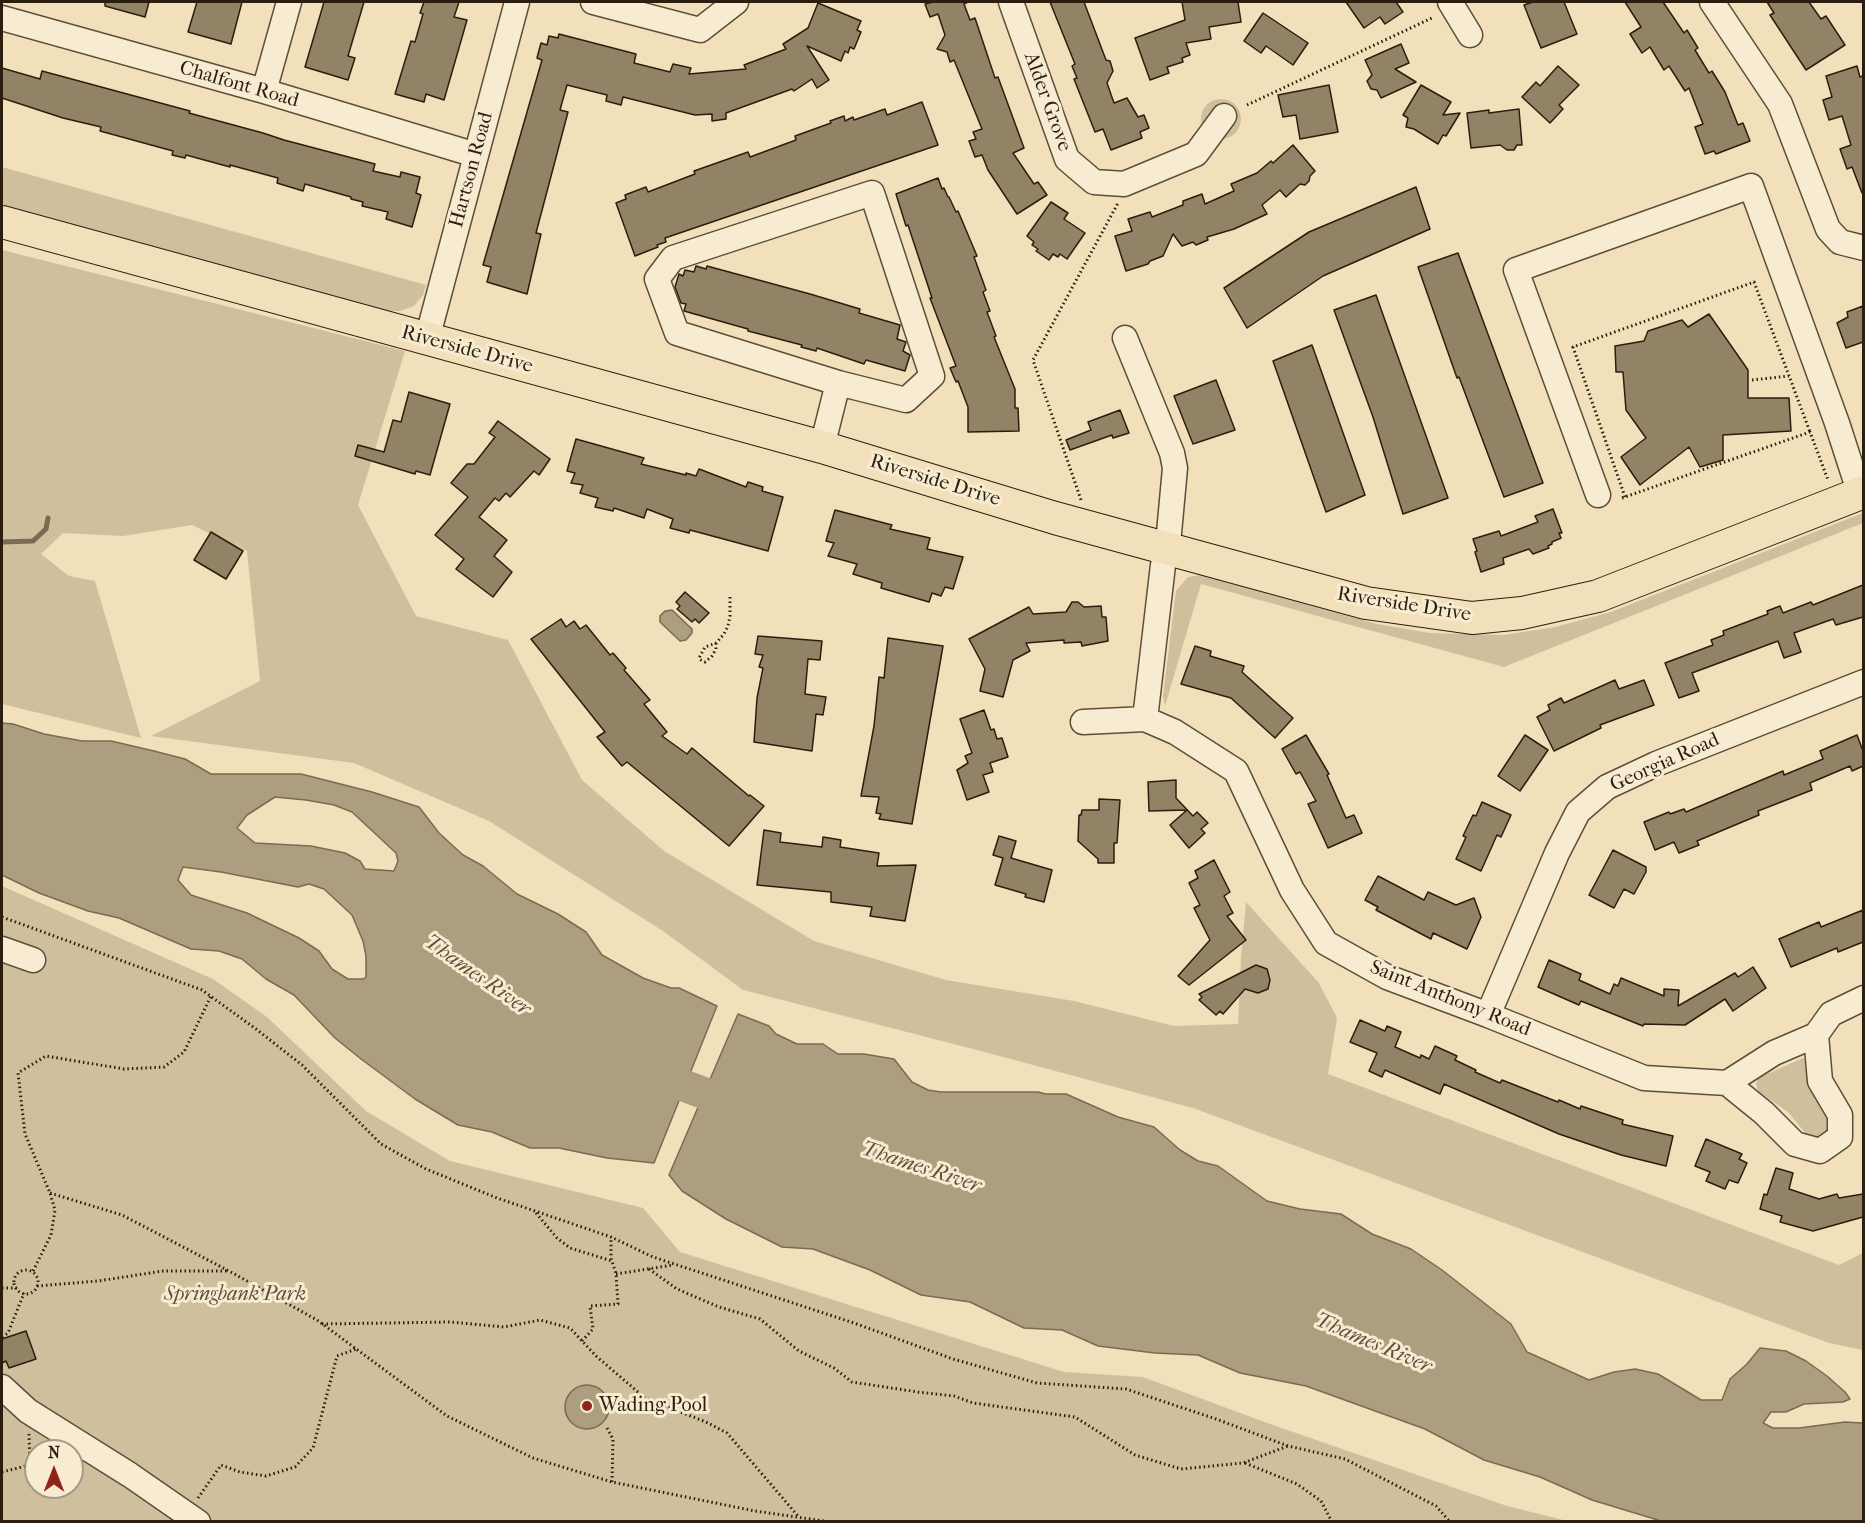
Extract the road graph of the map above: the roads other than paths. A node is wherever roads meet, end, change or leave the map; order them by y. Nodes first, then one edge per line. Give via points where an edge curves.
1 (289, 2) edge
2 (517, 2) edge
3 (592, 2) edge
4 (736, 2) edge
5 (1011, 2) edge
6 (1712, 2) edge
7 (1442, 9) edge
8 (2, 18) edge
9 (1470, 35) dead end
10 (264, 91) junction
11 (1224, 116) dead end
12 (476, 155) junction
13 (2, 222) edge
14 (1863, 248) edge
15 (1125, 338) dead end
16 (427, 339) junction
17 (838, 383) junction
18 (822, 447) junction
19 (1851, 491) edge
20 (1598, 495) dead end
21 (1166, 548) junction
22 (1863, 682) edge
23 (1145, 719) junction
24 (1083, 722) dead end
25 (2, 949) edge
26 (33, 960) dead end
27 (1863, 998) edge
28 (1488, 1015) junction
29 (1816, 1035) junction
30 (1727, 1083) junction
31 (2, 1387) edge
32 (192, 1518) edge

1 - 10 street
2 - 12 street, Hartson Road
3 - 4 street via 700,30
5 - 11 street, Alder Grove via 1067,159 1094,182 1124,184 1196,154
6 - 14 street via 1780,104 1828,229 1840,243
7 - 9 street
8 - 10 street, Chalfont Road
10 - 12 street, Chalfont Road
12 - 16 street, Hartson Road
13 - 16 main road, Riverside Drive
15 - 21 street via 1175,468
16 - 18 main road, Riverside Drive
17 - 17 street via 676,333 657,279 673,258 872,193 932,376 906,400
17 - 18 street
18 - 21 main road, Riverside Drive
19 - 20 street via 1837,423 1750,186 1516,270
19 - 21 main road, Riverside Drive via 1598,596 1522,613 1472,618 1366,603
21 - 23 street
22 - 28 street, Georgia Road via 1656,764 1607,787 1578,812
23 - 24 street, Saint Anthony Road
23 - 28 street, Saint Anthony Road via 1175,732 1236,771 1292,890 1326,943 1387,977
25 - 26 street
27 - 29 street via 1831,1014
28 - 30 street, Saint Anthony Road via 1644,1078
29 - 30 street via 1774,1053
29 - 30 street via 1820,1081 1840,1115 1840,1137 1820,1151 1795,1144
31 - 32 street via 28,1411

